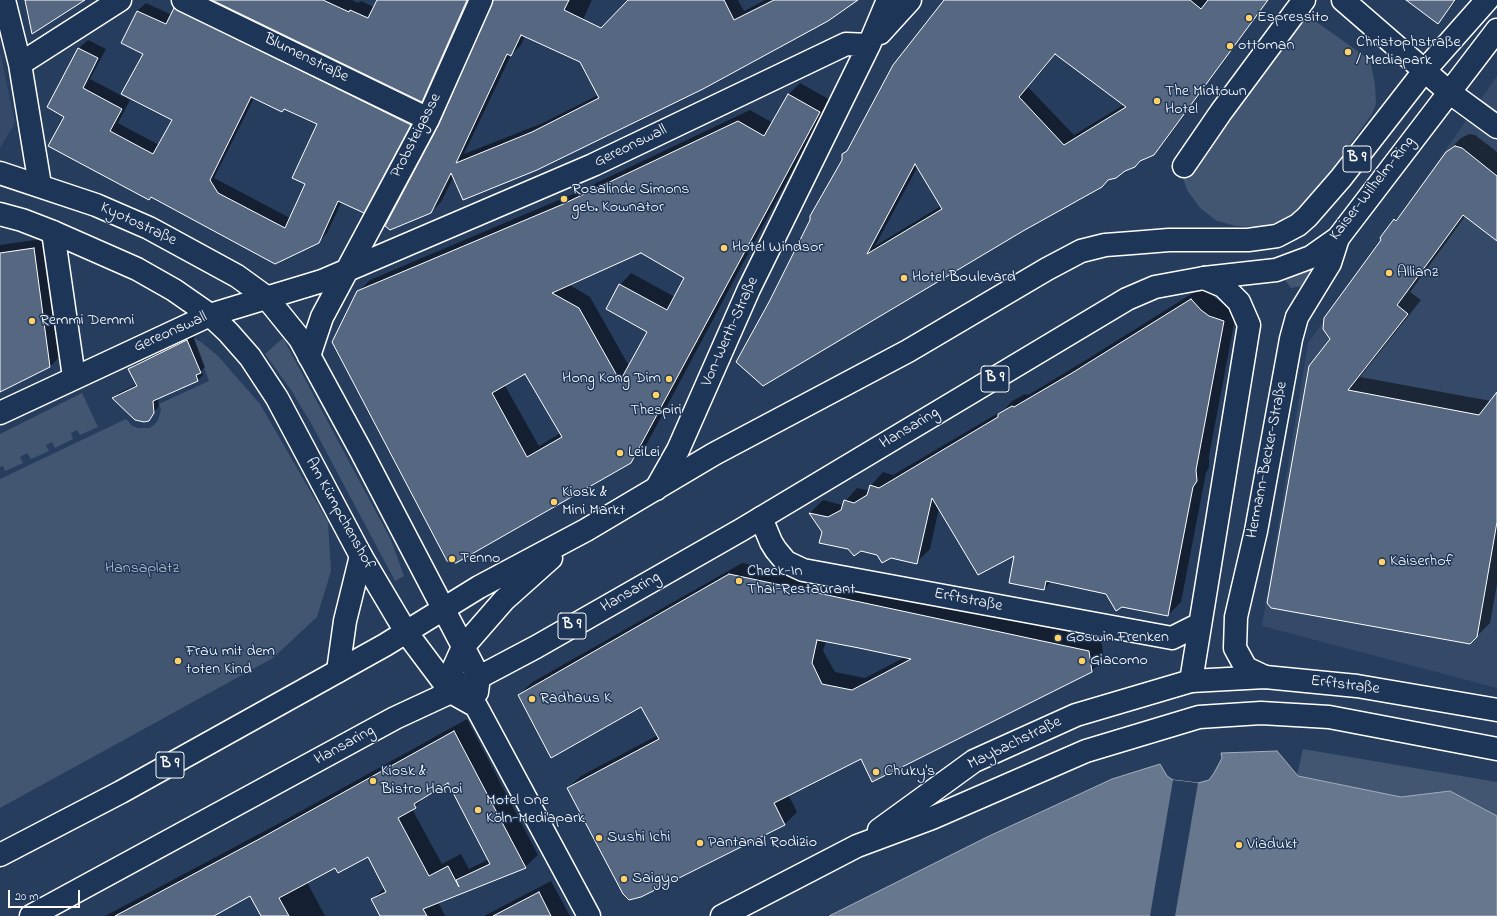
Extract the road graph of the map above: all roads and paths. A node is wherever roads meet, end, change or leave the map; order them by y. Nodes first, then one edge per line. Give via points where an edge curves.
1 (4, 0) edge
2 (120, 0) edge
3 (183, 0) edge
4 (481, 0) edge
5 (888, 0) edge
6 (910, 0) edge
7 (1304, 0) edge
8 (1343, 0) edge
9 (1487, 0) edge
10 (1497, 30) edge
11 (869, 45) junction
12 (20, 64) junction
13 (1425, 70) junction
14 (1449, 92) junction
15 (428, 119) junction
16 (1497, 127) edge
17 (1184, 166) dead end
18 (0, 173) edge
19 (40, 185) junction
20 (0, 214) edge
21 (53, 232) junction
22 (1338, 238) junction
23 (348, 270) junction
24 (1204, 278) junction
25 (266, 297) junction
26 (210, 315) junction
27 (309, 356) junction
28 (74, 377) junction
29 (0, 413) edge
30 (656, 488) junction
31 (761, 518) junction
32 (586, 530) junction
33 (361, 556) junction
34 (442, 609) junction
35 (1200, 624) junction
36 (406, 632) junction
37 (463, 647) junction
38 (338, 670) junction
39 (479, 677) junction
40 (1264, 677) junction
41 (1191, 681) junction
42 (447, 687) junction
43 (476, 706) junction
44 (1497, 710) edge
45 (1199, 717) joint
46 (1497, 749) edge
47 (857, 846) junction
48 (0, 855) edge
49 (31, 916) edge
50 (589, 916) edge
51 (722, 916) edge

1 - 12 main road
2 - 12 main road
3 - 15 main road, Blumenstraße
4 - 15 main road, Probsteigasse
5 - 11 main road, Von-Werth-Straße
6 - 11 main road, Von-Werth-Straße
7 - 17 main road
8 - 13 main road
9 - 13 main road, Kaiser-Wilhelm-Ring / B 9
10 - 14 main road, Kaiser-Wilhelm-Ring / B 9
11 - 23 main road, Gereonswall via 846,44 593,165
11 - 30 main road, Von-Werth-Straße via 749,289 678,450
12 - 19 main road
13 - 14 main road
13 - 30 main road, Kaiser-Wilhelm-Ring / B 9 via 1342,178 1298,225 1277,236 1248,240 1170,240 1105,245 1081,251 908,350
14 - 16 main road
14 - 22 main road, Kaiser-Wilhelm-Ring / B 9
15 - 23 main road, Probsteigasse
18 - 19 main road, Kyotostraße
19 - 25 main road, Kyotostraße via 149,228 237,276
20 - 21 main road
21 - 26 main road via 137,269
21 - 28 main road
22 - 24 main road, Kaiser-Wilhelm-Ring / B 9 via 1311,257 1276,270
22 - 40 main road, Hermann-Becker-Straße via 1330,263 1296,318 1256,531 1236,617 1235,648 1246,668
23 - 25 main road, Gereonswall via 322,281
23 - 27 main road via 322,317
24 - 31 main road, Hansaring / B 9 via 1155,287 1127,299
24 - 35 main road via 1223,286 1236,299 1248,324
25 - 26 main road, Gereonswall
25 - 27 main road via 289,324
26 - 28 main road, Gereonswall
26 - 33 main road, Am Kümpchenshof via 250,357 277,398
27 - 34 main road
28 - 29 main road, Gereonswall
30 - 32 main road, B 9
31 - 35 main road, Erftstraße via 776,550 786,562 803,570 1172,638
31 - 39 main road, Hansaring / B 9
32 - 34 main road, B 9
32 - 37 main road, B 9 via 504,600
33 - 36 main road, Am Kümpchenshof
33 - 38 main road via 345,621
34 - 36 main road, B 9
34 - 37 main road
34 - 42 main road via 448,641
35 - 41 main road
36 - 38 main road, B 9
36 - 42 main road, Am Kümpchenshof
37 - 39 main road
37 - 42 main road, B 9
38 - 48 main road, B 9 via 122,792
39 - 42 main road, Hansaring / B 9
39 - 43 main road
40 - 41 main road, Erftstraße
40 - 44 main road, Erftstraße via 1356,686
41 - 47 main road, Maybachstraße via 1076,715 974,761
42 - 43 main road, Am Kümpchenshof
42 - 49 main road, Hansaring via 438,691 431,701
43 - 50 main road
45 - 46 main road, Erftstraße via 1261,713 1329,717
45 - 47 main road, Maybachstraße via 1086,751 932,818
47 - 51 main road, Maybachstraße

